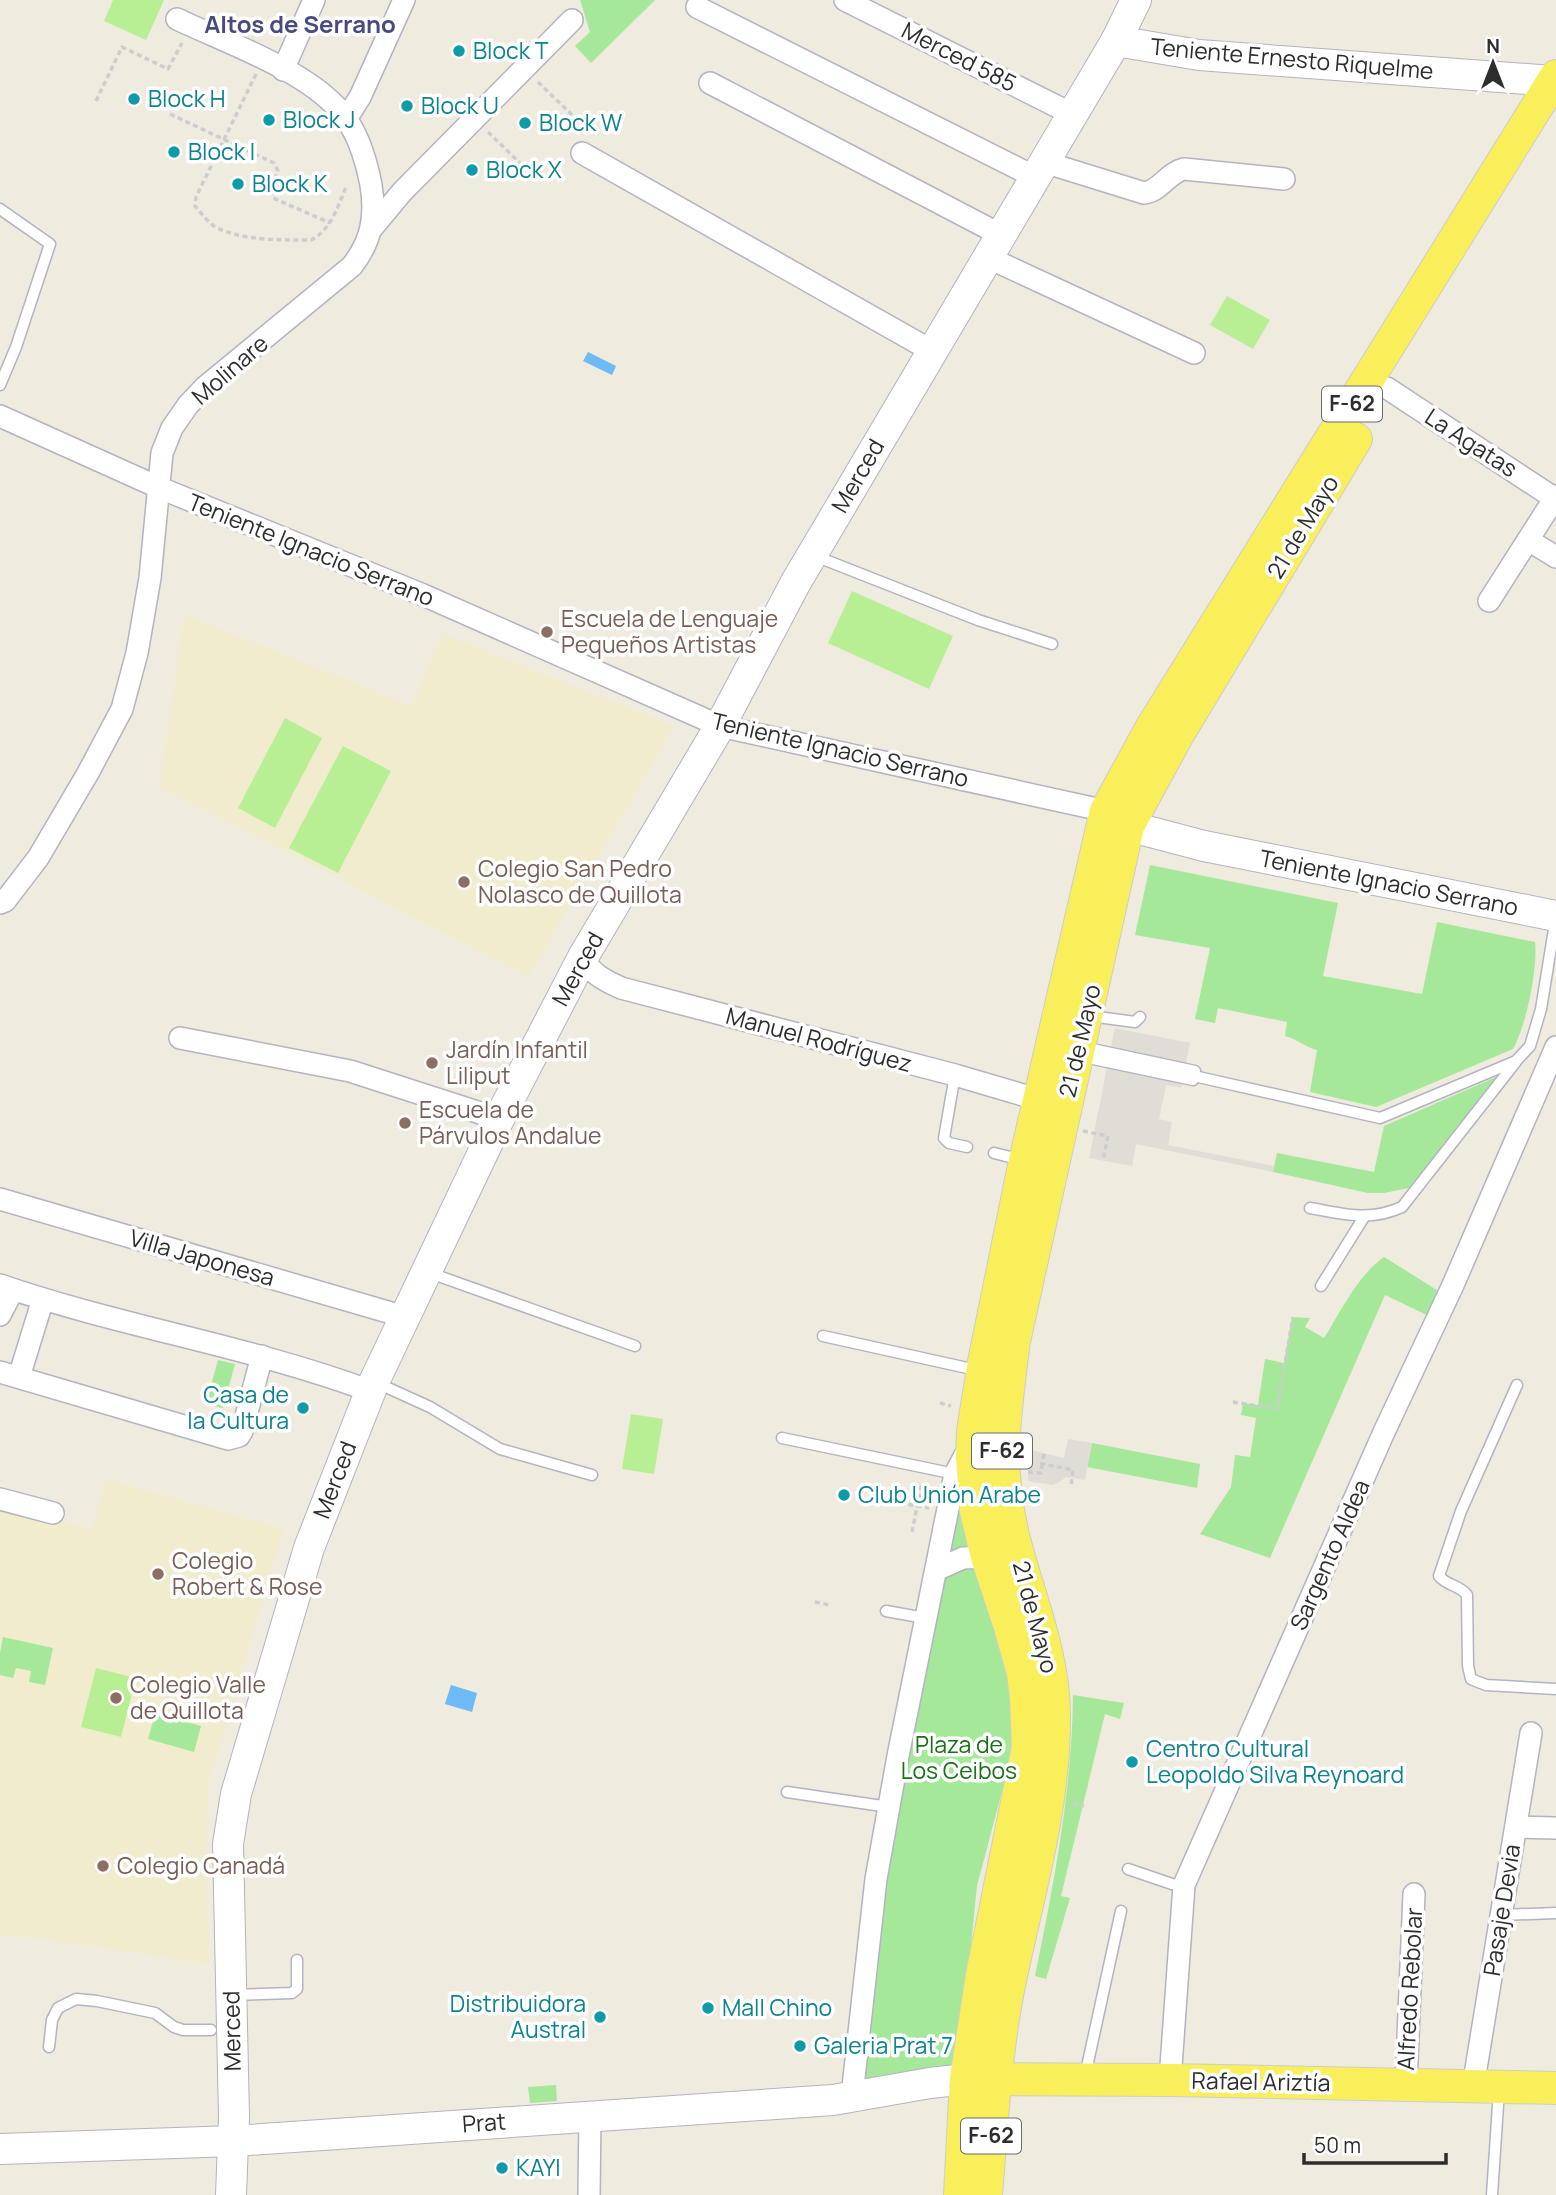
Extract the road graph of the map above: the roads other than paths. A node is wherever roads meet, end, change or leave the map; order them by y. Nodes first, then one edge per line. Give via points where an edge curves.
1 (314, 0) edge
2 (404, 0) edge
3 (845, 0) edge
4 (1136, 0) edge
5 (697, 7) dead end
6 (572, 20) dead end
7 (184, 22) road end
8 (1116, 41) junction
9 (283, 70) junction
10 (710, 83) dead end
11 (1555, 88) edge
12 (1073, 114) junction
13 (346, 119) junction
14 (582, 153) dead end
15 (1040, 169) junction
16 (1284, 179) dead end
17 (0, 209) edge
18 (372, 228) junction
19 (994, 246) junction
20 (932, 351) junction
21 (1194, 353) dead end
22 (0, 385) edge
23 (1387, 388) junction
24 (0, 416) edge
25 (160, 488) junction
26 (1555, 497) edge
27 (1528, 540) junction
28 (812, 555) junction
29 (1556, 557) edge
30 (1489, 601) dead end
31 (1052, 644) dead end
32 (720, 726) junction
33 (1117, 818) junction
34 (0, 904) edge
35 (1556, 916) edge
36 (583, 957) junction
37 (1086, 1015) junction
38 (1140, 1017) dead end
39 (180, 1038) dead end
40 (1556, 1047) edge
41 (1078, 1051) junction
42 (1516, 1061) junction
43 (955, 1075) junction
44 (1055, 1111) junction
45 (499, 1119) junction
46 (967, 1147) dead end
47 (994, 1153) dead end
48 (1025, 1161) junction
49 (0, 1199) edge
50 (1310, 1208) dead end
51 (1364, 1217) junction
52 (426, 1272) junction
53 (1321, 1286) dead end
54 (6, 1287) edge
55 (43, 1299) junction
56 (0, 1315) edge
57 (405, 1317) junction
58 (823, 1336) dead end
59 (635, 1346) dead end
60 (262, 1356) junction
61 (982, 1371) junction
62 (9, 1374) edge
63 (1517, 1385) dead end
64 (372, 1387) junction
65 (782, 1438) dead end
66 (972, 1442) junction
67 (955, 1474) junction
68 (592, 1475) dead end
69 (0, 1499) edge
70 (53, 1513) dead end
71 (987, 1557) junction
72 (936, 1570) junction
73 (886, 1611) dead end
74 (925, 1618) junction
75 (1556, 1689) edge
76 (1531, 1733) dead end
77 (787, 1792) dead end
78 (889, 1807) junction
79 (1516, 1827) junction
80 (1556, 1828) edge
81 (1128, 1869) dead end
82 (1184, 1885) junction
83 (1415, 1894) dead end
84 (1121, 1911) dead end
85 (1556, 1913) edge
86 (1502, 1915) junction
87 (297, 1960) dead end
88 (232, 1995) junction
89 (219, 2030) junction
90 (49, 2047) dead end
91 (981, 2078) junction
92 (1084, 2079) junction
93 (1170, 2080) junction
94 (1406, 2085) junction
95 (1486, 2087) junction
96 (1556, 2088) edge
97 (852, 2096) junction
98 (590, 2116) junction
99 (234, 2141) junction
100 (0, 2149) edge
101 (231, 2195) edge
102 (589, 2195) edge
103 (960, 2195) edge
104 (986, 2195) edge
105 (1492, 2195) edge

1 - 9 street
2 - 13 street
3 - 12 street, Merced 585
4 - 8 main road, Merced
5 - 15 street
6 - 18 street
7 - 9 street, Molinare
8 - 11 main road, Teniente Ernesto Riquelme via 1199,55
8 - 12 main road, Merced
9 - 13 street, Molinare via 329,100
10 - 19 street
11 - 23 main road, 21 de Mayo / F-62
11 - 33 main road, 21 de Mayo / F-62 via 1152,727
12 - 15 main road, Merced
13 - 18 street, Molinare via 364,157 373,205
14 - 20 street
15 - 16 street via 1144,193 1184,169
15 - 19 main road, Merced
17 - 22 lane via 50,244
18 - 25 street, Molinare via 352,266 188,405 162,453
19 - 20 main road, Merced
19 - 21 street
20 - 28 main road, Merced
23 - 26 street, La Agatas
23 - 33 main road, 21 de Mayo / F-62 via 1177,736
24 - 25 street, Teniente Ignacio Serrano
25 - 32 street, Teniente Ignacio Serrano via 421,594
25 - 34 street, Molinare via 146,603 122,709 38,858
26 - 27 street, La Agatas
27 - 29 street
27 - 30 street, La Agatas
28 - 31 lane
28 - 32 main road, Merced
32 - 33 street, Teniente Ignacio Serrano
32 - 36 main road, Merced
33 - 35 main road, Teniente Ignacio Serrano via 1204,846
33 - 37 main road, 21 de Mayo / F-62
33 - 44 main road, 21 de Mayo / F-62
35 - 42 lane via 1538,1021 1530,1045
36 - 43 street, Manuel Rodríguez via 598,977 621,988
36 - 45 main road, Merced
37 - 38 lane via 1128,1023
37 - 41 main road, 21 de Mayo / F-62
39 - 45 street via 350,1071
40 - 82 street, Sargento Aldea
41 - 42 lane via 1380,1118
41 - 44 main road, 21 de Mayo / F-62
42 - 51 lane via 1402,1207
43 - 44 street, Manuel Rodríguez
43 - 46 lane via 944,1138
44 - 48 main road, 21 de Mayo / F-62
44 - 91 main road, 21 de Mayo / F-62 via 1003,1424 1007,1508 1049,1662 1054,1742 1030,1898 1007,1998
45 - 52 main road, Merced
47 - 48 lane
48 - 61 main road, 21 de Mayo / F-62
49 - 57 street, Villa Japonesa
50 - 51 lane
51 - 53 lane
52 - 57 main road, Merced
52 - 59 lane
54 - 55 street
54 - 56 street
55 - 60 street
55 - 62 street
57 - 64 main road, Merced
58 - 61 lane
60 - 62 street via 243,1431 234,1438 217,1437
60 - 64 street
61 - 66 main road, 21 de Mayo / F-62
63 - 75 lane via 1461,1511 1440,1576 1467,1595 1471,1679 1486,1685
64 - 68 lane via 430,1407 500,1449
64 - 88 main road, Merced via 309,1548 236,1794 228,1844
65 - 67 lane via 923,1472
66 - 67 street, 21 de Mayo
66 - 71 main road, 21 de Mayo / F-62 via 976,1511
67 - 72 street, 21 de Mayo
69 - 70 street
71 - 72 street, 21 de Mayo via 963,1558
71 - 91 main road, 21 de Mayo / F-62 via 1023,1673 1028,1748 982,1975
72 - 74 street, 21 de Mayo
73 - 74 lane
74 - 78 street, 21 de Mayo
76 - 79 street, Pasaje Devia
77 - 78 lane
78 - 97 street, 21 de Mayo via 876,1879
79 - 80 street
79 - 86 street, Pasaje Devia
81 - 82 lane
82 - 93 street, Sargento Aldea
83 - 94 street, Alfredo Rebolar
84 - 92 lane
85 - 86 lane
86 - 95 street, Pasaje Devia
87 - 88 lane via 297,1989 292,1993
88 - 89 main road, Merced
89 - 90 lane via 183,2030 155,2013 76,1999 58,2008
89 - 99 main road, Merced
91 - 92 main road, Rafael Ariztía
91 - 97 main road, Prat
91 - 103 main road, F-62
91 - 104 main road, F-62
92 - 93 main road, Rafael Ariztía
93 - 94 main road, Rafael Ariztía
94 - 95 main road, Rafael Ariztía
95 - 96 main road, Rafael Ariztía
95 - 105 lane
97 - 98 main road, Prat
98 - 99 main road, Prat
98 - 102 street
99 - 100 main road, Prat
99 - 101 main road, Merced

